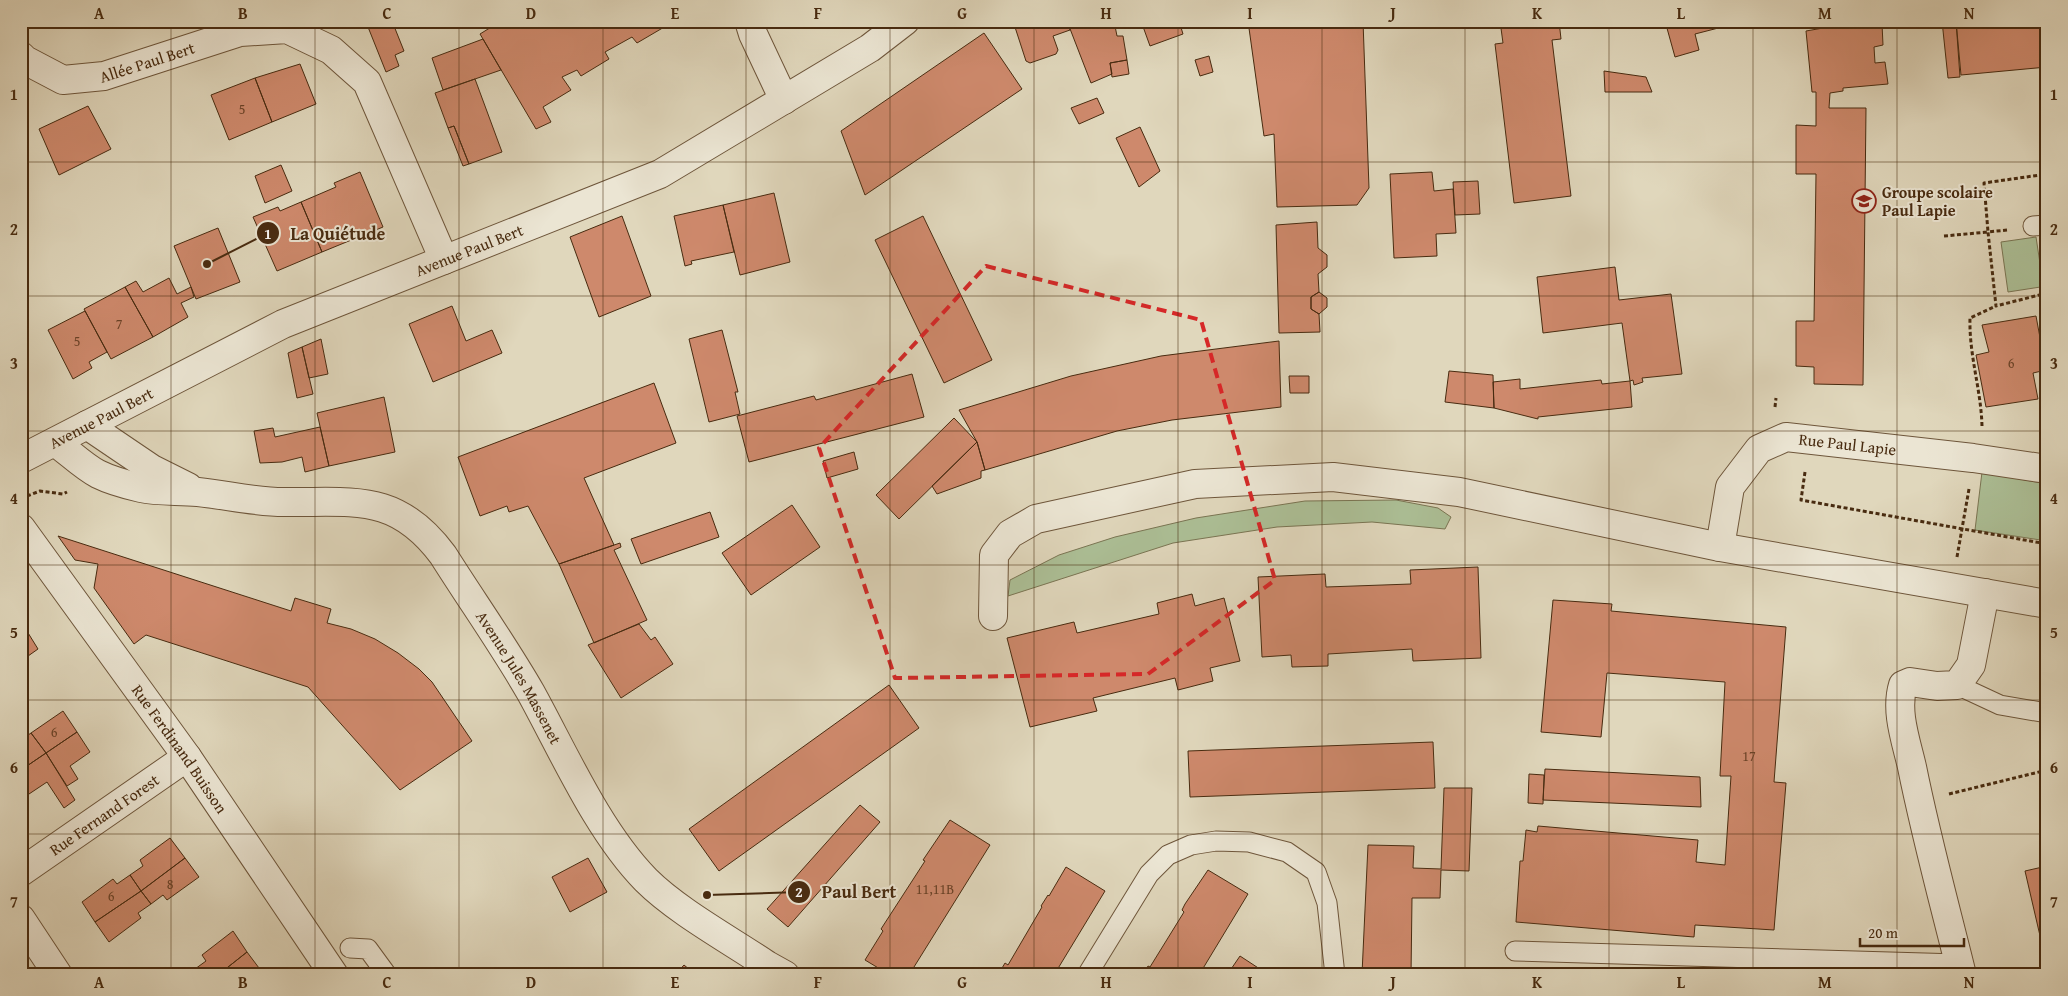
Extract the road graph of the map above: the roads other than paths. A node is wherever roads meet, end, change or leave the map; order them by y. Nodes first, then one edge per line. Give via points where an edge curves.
1 (749, 21) edge
2 (905, 21) edge
3 (21, 56) edge
4 (784, 100) junction
5 (444, 260) junction
6 (87, 425) junction
7 (55, 442) junction
8 (21, 458) edge
9 (2047, 469) edge
10 (199, 492) junction
11 (21, 528) edge
12 (1720, 547) junction
13 (1985, 593) junction
14 (2047, 604) edge
15 (993, 616) dead end
16 (1957, 685) junction
17 (2047, 713) edge
18 (187, 757) junction
19 (21, 872) edge
20 (21, 919) edge
21 (350, 948) dead end
22 (1515, 952) dead end
23 (1960, 969) edge
24 (772, 972) edge
25 (58, 975) edge
26 (334, 975) edge
27 (387, 975) edge
28 (1087, 975) edge
29 (1335, 975) edge

1 - 4 street via 752,34
2 - 4 street, Avenue Paul Bert via 870,48
3 - 5 street, Allée Paul Bert via 63,80 104,76 240,32 286,30 331,50 367,82
4 - 5 street, Avenue Paul Bert via 660,174
5 - 6 street, Avenue Paul Bert via 283,324
6 - 7 street, Avenue Paul Bert
6 - 10 street, Avenue Jules Massenet via 152,469
7 - 8 street, Avenue Paul Bert
7 - 10 street, Avenue Jules Massenet via 98,474 142,488
9 - 12 street, Rue Paul Lapie via 1786,437 1759,449 1730,487
10 - 24 street, Avenue Jules Massenet via 283,502 350,501 371,504 411,521 428,535 530,691 596,811 626,856 666,898
11 - 18 street, Rue Ferdinand Buisson
12 - 13 street
12 - 15 street via 1460,492 1333,477 1195,484 1036,519 1010,534 994,555
13 - 14 street
13 - 16 street via 1971,666
16 - 17 lane via 2000,704
16 - 23 street via 1910,682 1903,685 1900,696 1920,802
18 - 19 street, Rue Fernand Forest
18 - 26 street, Rue Ferdinand Buisson
20 - 25 street
21 - 27 lane via 368,949
22 - 23 lane
28 - 29 lane via 1149,874 1168,855 1191,845 1216,841 1249,842 1287,852 1316,872 1327,903

